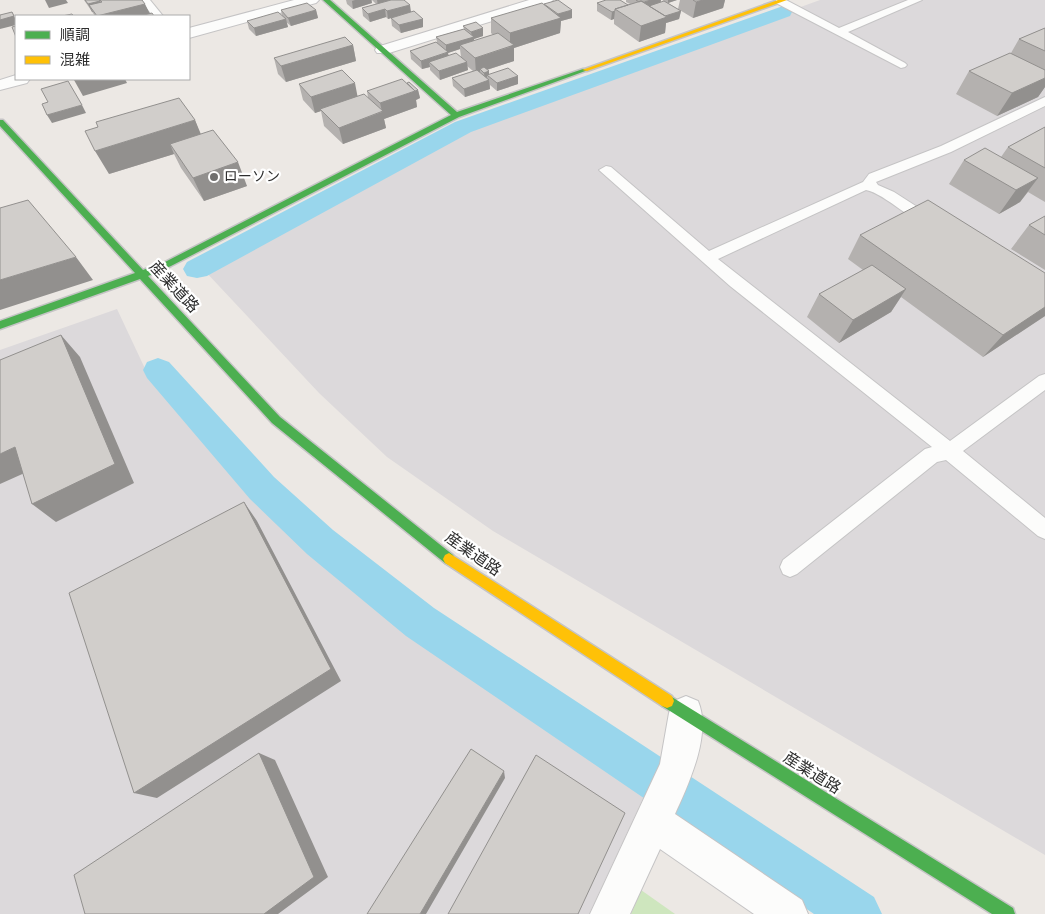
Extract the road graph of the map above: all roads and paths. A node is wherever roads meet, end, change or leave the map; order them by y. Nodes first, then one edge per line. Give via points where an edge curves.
1 (145, 0) edge
2 (311, 0) edge
3 (326, 0) edge
4 (545, 0) edge
5 (917, 0) edge
6 (774, 2) edge
7 (157, 15) edge
8 (839, 32) junction
9 (190, 33) edge
10 (383, 50) junction
11 (901, 65) dead end
12 (17, 80) edge
13 (0, 84) edge
14 (1045, 101) edge
15 (456, 115) junction
16 (0, 122) edge
17 (606, 170) dead end
18 (872, 186) junction
19 (940, 228) edge
20 (708, 258) junction
21 (141, 275) junction
22 (0, 325) edge
23 (1045, 381) edge
24 (950, 451) junction
25 (1045, 530) edge
26 (790, 567) dead end
27 (686, 713) junction
28 (652, 821) junction
29 (610, 914) edge
30 (788, 914) edge
31 (1007, 914) edge

1 - 7 lane
2 - 9 street
3 - 10 street
4 - 10 street
5 - 8 lane
6 - 8 lane
6 - 15 street
8 - 11 lane
10 - 15 street
12 - 13 street
14 - 18 lane via 946,149 874,177 870,181
15 - 21 street via 196,250
16 - 21 street, 産業道路
17 - 20 lane
18 - 19 lane
18 - 20 lane via 864,186
20 - 24 lane
21 - 22 street
21 - 27 street, 産業道路 via 276,420 457,565
23 - 24 lane
24 - 25 lane
24 - 26 lane via 932,455
27 - 28 street via 678,766
27 - 31 street, 産業道路
28 - 29 street
28 - 30 street

